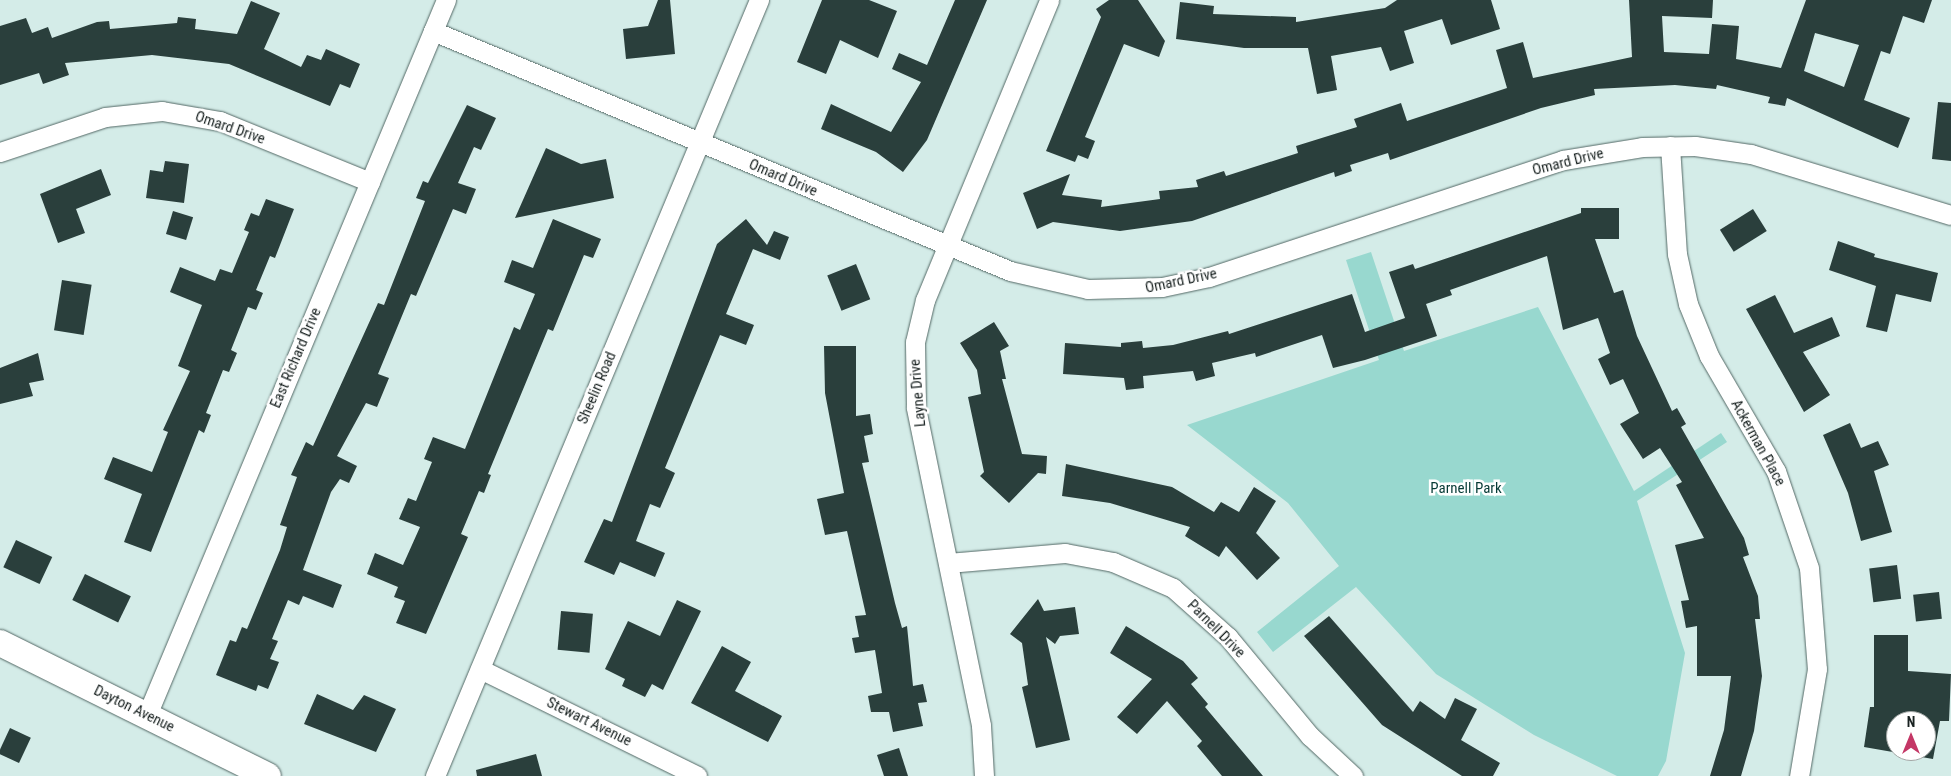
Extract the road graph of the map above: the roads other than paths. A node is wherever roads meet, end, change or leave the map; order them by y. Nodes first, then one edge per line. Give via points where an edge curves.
1 (446, 0) edge
2 (759, 0) edge
3 (1050, 0) edge
4 (433, 30) junction
5 (700, 143) junction
6 (1670, 146) junction
7 (0, 152) edge
8 (370, 182) junction
9 (1951, 215) edge
10 (948, 246) junction
11 (948, 563) junction
12 (0, 643) edge
13 (480, 669) junction
14 (147, 716) junction
15 (268, 776) edge
16 (435, 776) edge
17 (697, 776) edge
18 (984, 776) edge
19 (1353, 776) edge
20 (1800, 776) edge

1 - 4 street, East Richard Drive
2 - 5 street, Sheelin Road
3 - 10 street, Layne Drive
4 - 5 street, Omard Drive
4 - 8 street, East Richard Drive
5 - 10 street, Omard Drive
5 - 13 street, Sheelin Road
6 - 9 street, Omard Drive via 1751,154
6 - 10 street, Omard Drive via 1563,160 1209,277 1162,287 1062,286 1010,271
6 - 20 street, Ackerman Place via 1677,254 1688,304 1709,356 1776,470 1809,568 1817,669
7 - 8 street, Omard Drive via 105,117 162,111 220,121
8 - 14 street, East Richard Drive
10 - 11 street, Layne Drive via 921,313 913,370
11 - 18 street, Layne Drive via 980,725
11 - 19 street, Parnell Drive via 1065,553 1113,562 1173,588 1228,637 1305,730
12 - 14 main road, Dayton Avenue
13 - 16 street, Sheelin Road
13 - 17 street, Stewart Avenue
14 - 15 main road, Dayton Avenue

